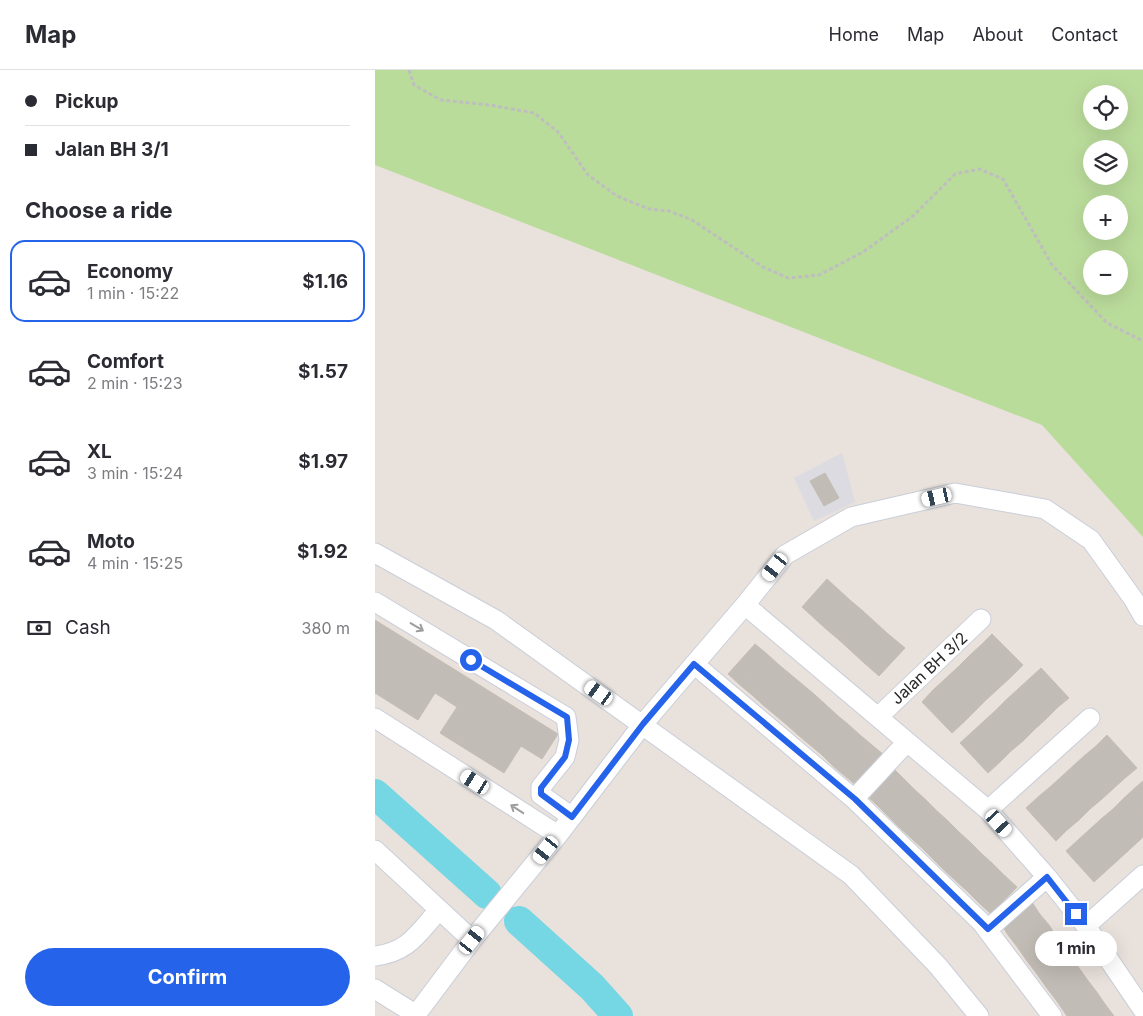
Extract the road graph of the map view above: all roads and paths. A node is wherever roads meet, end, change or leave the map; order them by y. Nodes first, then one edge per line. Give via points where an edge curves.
1 (409, 70) edge
2 (1143, 341) edge
3 (375, 553) edge
4 (375, 602) edge
5 (745, 605) junction
6 (1143, 616) edge
7 (981, 619) dead end
8 (694, 664) junction
9 (878, 717) junction
10 (375, 718) edge
11 (1090, 718) dead end
12 (643, 724) junction
13 (907, 742) junction
14 (855, 799) junction
15 (988, 810) junction
16 (572, 817) junction
17 (558, 835) junction
18 (375, 850) edge
19 (1143, 875) edge
20 (1047, 877) junction
21 (439, 910) junction
22 (1086, 926) junction
23 (988, 929) junction
24 (472, 940) junction
25 (375, 956) edge
26 (1137, 987) edge
27 (376, 995) edge
28 (1143, 1010) edge
29 (415, 1015) edge
30 (979, 1016) edge
31 (1052, 1016) edge

1 - 2 path via 413,85 441,100 535,113 558,132 588,176 617,196 692,220 763,267 788,278 819,274 863,252 913,216 955,174 979,169 1003,179 1052,265 1107,323
3 - 12 street via 496,620
4 -> 16 street via 567,717 569,740 565,757 540,792
5 - 6 street via 785,555 851,517 955,493 1045,509 1091,540
5 - 8 street
5 - 9 street
7 - 9 street, Jalan BH 3/2
8 - 12 street
8 - 14 street
9 - 13 street
17 -> 10 street
11 - 15 street
12 - 16 street
12 - 30 street via 851,875 938,966
13 - 14 street
13 - 15 street
14 - 23 street
15 - 20 street
16 - 17 street
17 - 24 street
18 - 21 street
19 - 22 street
20 - 22 street
20 - 23 street
21 - 24 street
21 - 25 street via 407,946
22 - 26 street
23 - 31 street
24 - 29 street
26 - 28 street
27 - 29 street

